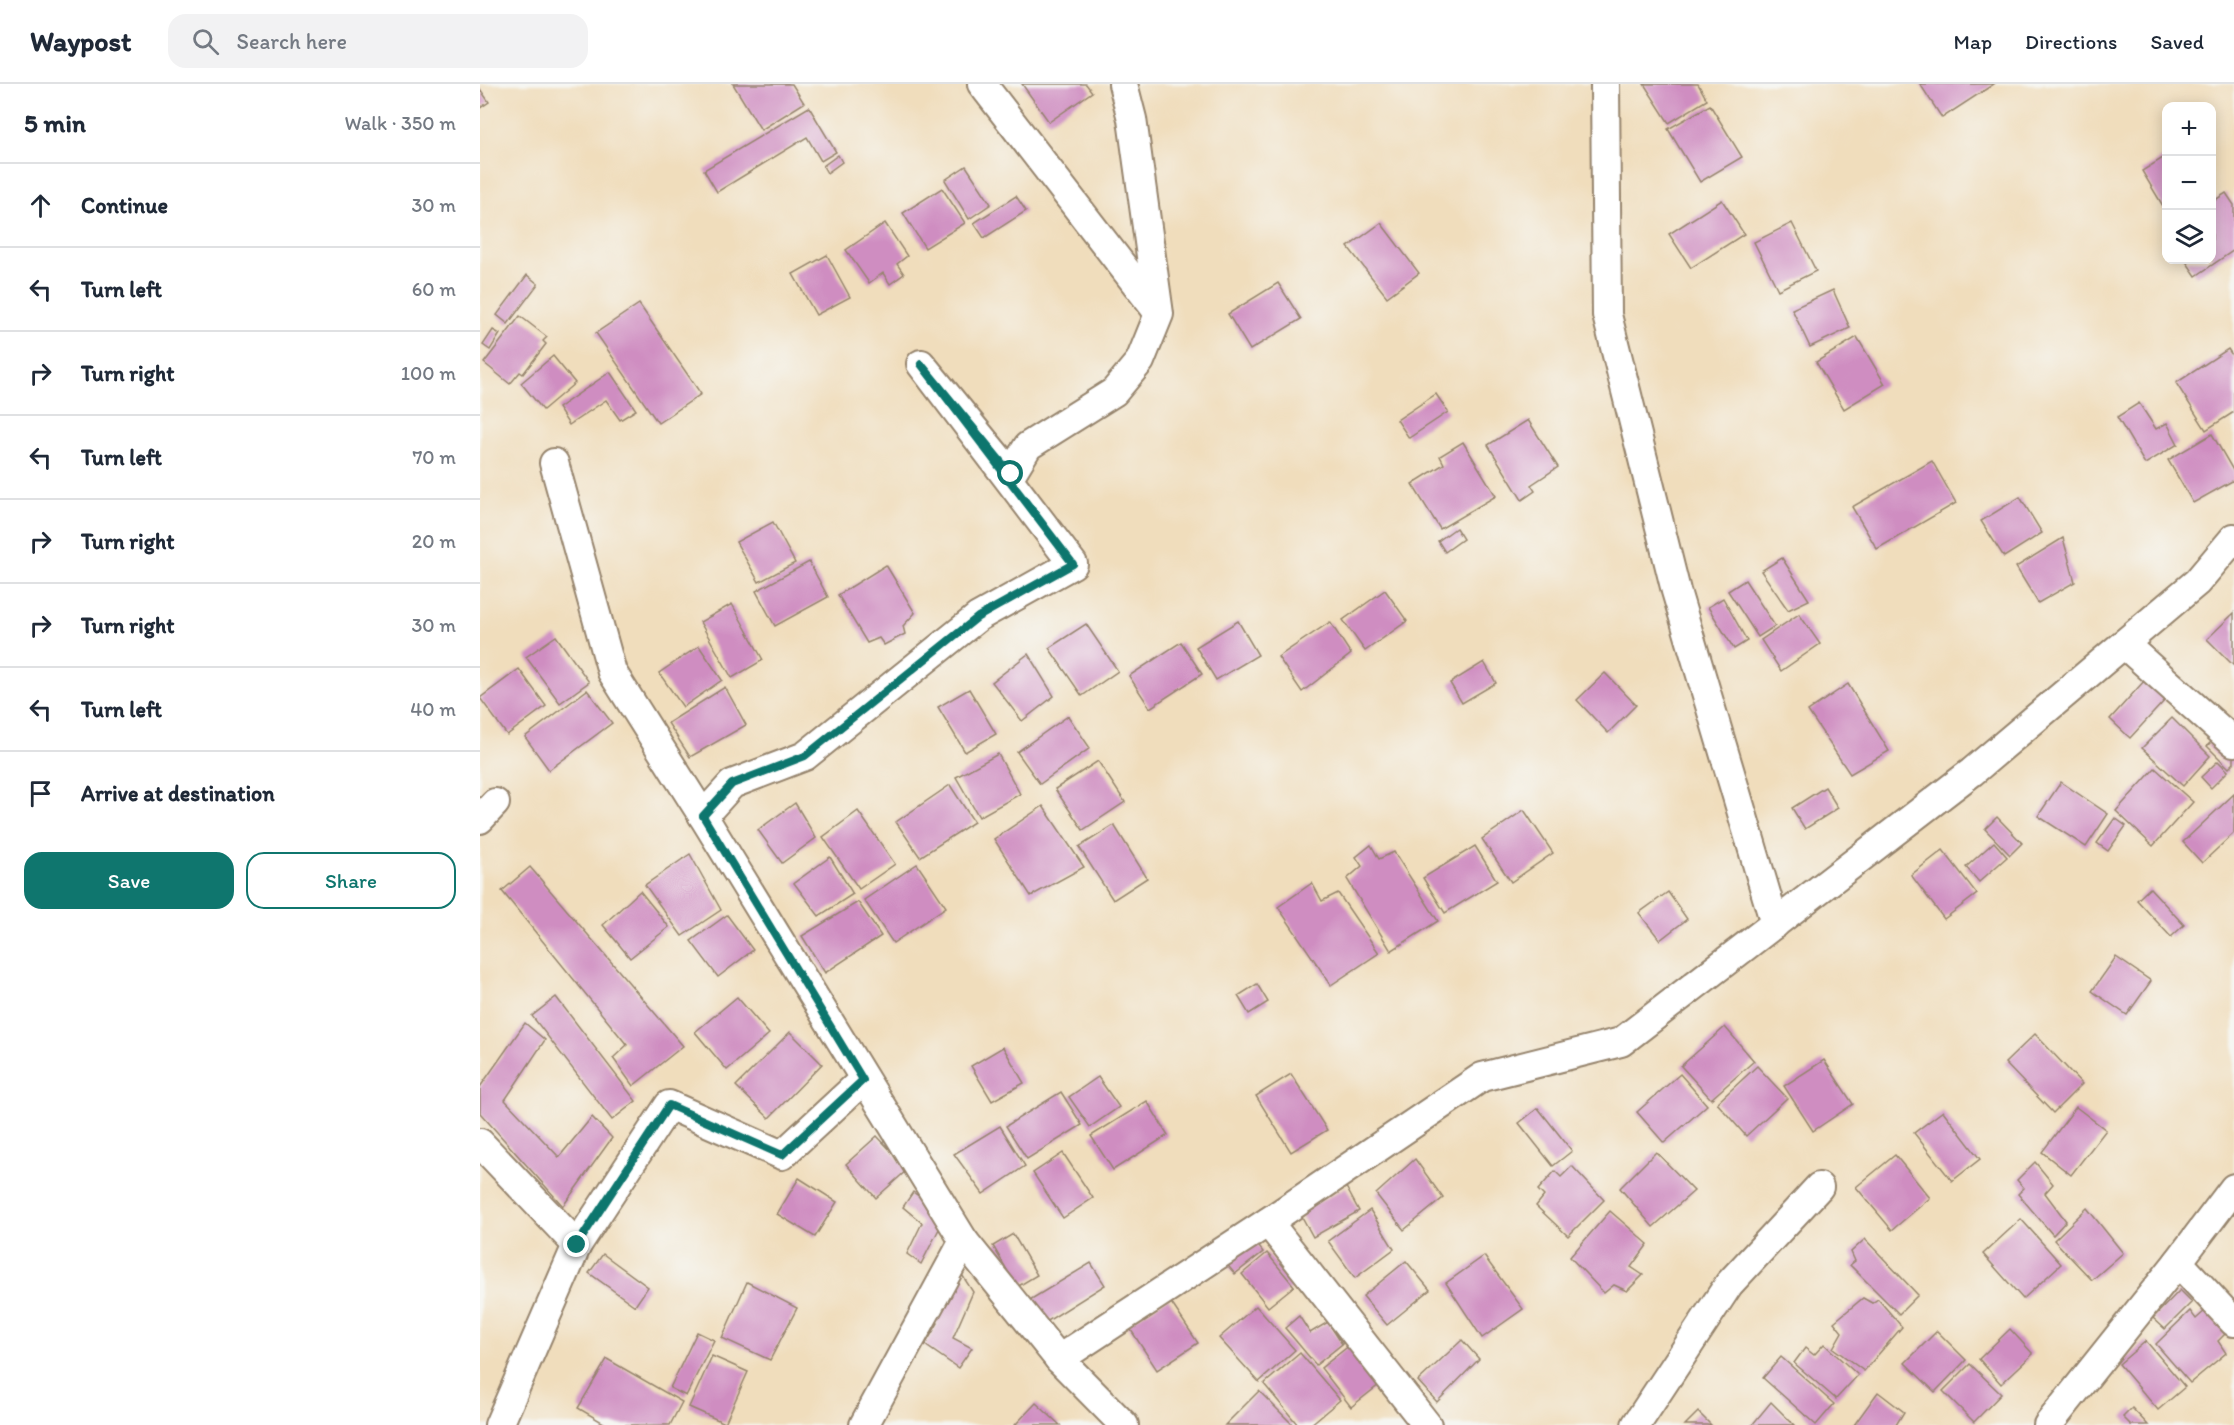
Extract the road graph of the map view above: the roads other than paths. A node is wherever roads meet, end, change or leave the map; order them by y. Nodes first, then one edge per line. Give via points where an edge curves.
1 (982, 84) edge
2 (1123, 84) edge
3 (1605, 84) edge
4 (1159, 314) junction
5 (554, 463) dead end
6 (2234, 538) edge
7 (2124, 644) junction
8 (2234, 742) edge
9 (703, 816) junction
10 (1775, 924) junction
11 (863, 1080) junction
12 (480, 1143) edge
13 (1819, 1186) dead end
14 (2234, 1188) edge
15 (1268, 1222) junction
16 (964, 1241) junction
17 (577, 1245) junction
18 (2178, 1262) junction
19 (2234, 1322) edge
20 (1059, 1359) junction
21 (499, 1425) edge
22 (864, 1425) edge
23 (1124, 1425) edge
24 (1427, 1425) edge
25 (1636, 1425) edge
26 (2048, 1425) edge

1 - 4 street
2 - 4 street via 1132,119
3 - 10 street via 1607,315 1676,591
4 - 9 street via 1140,361 1114,392 1028,446 1011,474 921,364 1073,564 978,617 805,756 732,784
5 - 9 street via 612,672
6 - 7 street via 2197,582
7 - 8 street
7 - 10 street via 1972,772
9 - 11 street
10 - 15 street via 1622,1042 1482,1077
11 - 16 street
11 - 17 street via 782,1155 669,1105
12 - 17 street
13 - 25 street via 1729,1284
14 - 18 street
15 - 20 street
15 - 24 street
16 - 20 street
16 - 22 street
17 - 21 street
18 - 19 street
18 - 26 street
20 - 23 street

